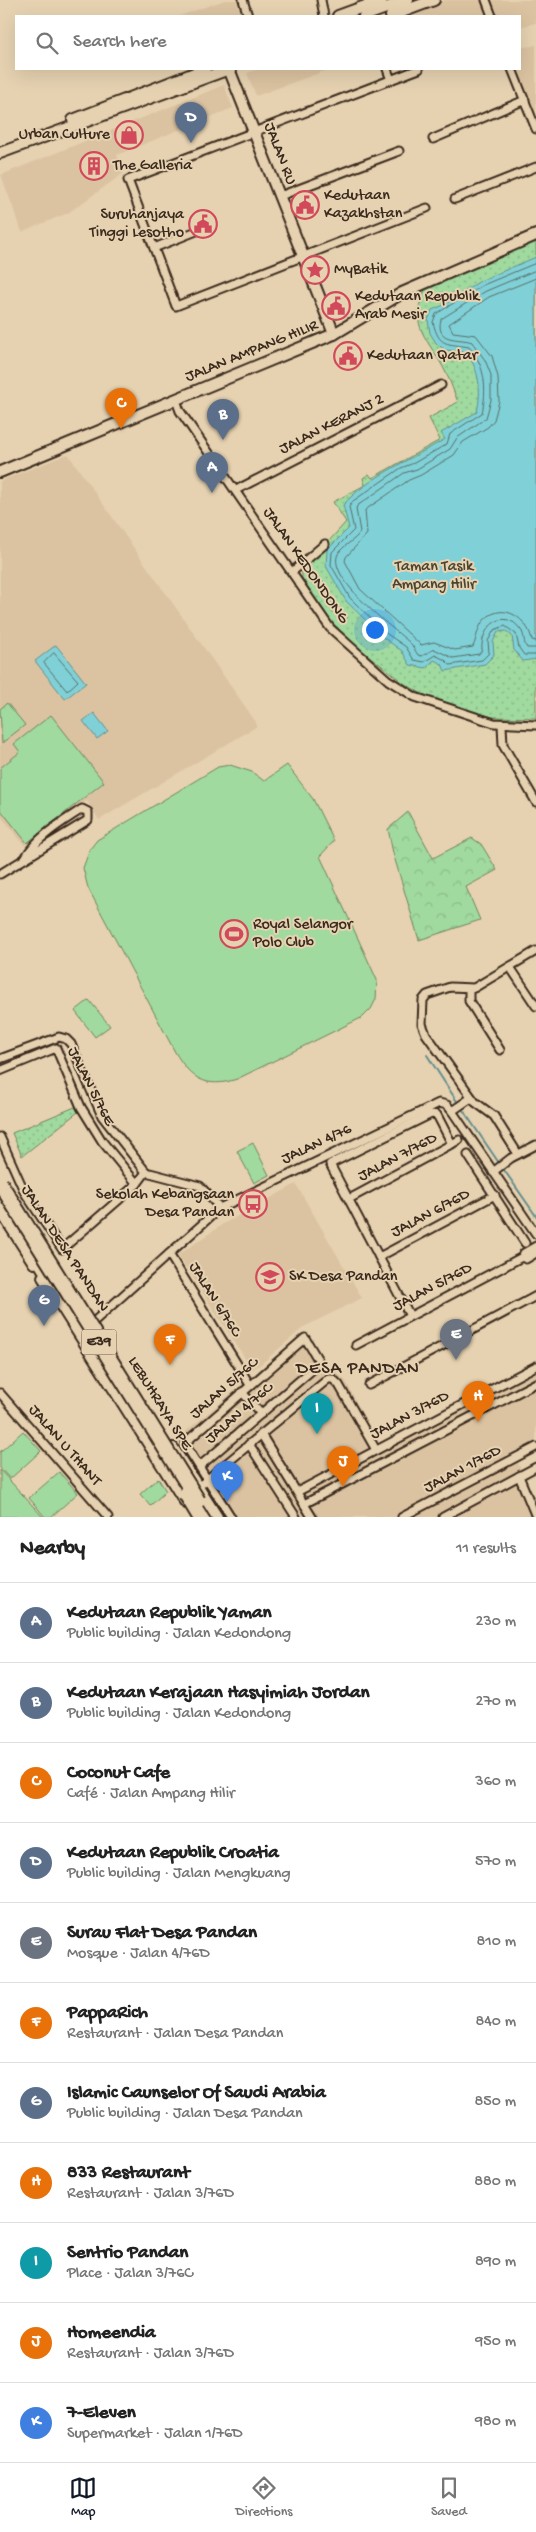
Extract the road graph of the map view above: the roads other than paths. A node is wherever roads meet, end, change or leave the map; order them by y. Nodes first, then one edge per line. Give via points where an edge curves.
1 (243, 0) edge
2 (321, 0) edge
3 (365, 0) edge
4 (382, 0) edge
5 (408, 0) edge
6 (434, 0) edge
7 (486, 0) edge
8 (248, 15) edge
9 (324, 15) edge
10 (340, 15) edge
11 (341, 15) edge
12 (367, 15) edge
13 (394, 15) edge
14 (492, 15) edge
15 (202, 70) edge
16 (226, 70) edge
17 (229, 70) edge
18 (387, 70) edge
19 (416, 70) edge
20 (512, 70) edge
21 (391, 80) junction
22 (525, 100) junction
23 (536, 129) edge
24 (255, 132) junction
25 (433, 139) dead end
26 (0, 146) edge
27 (399, 151) dead end
28 (0, 154) edge
29 (536, 167) edge
30 (280, 196) junction
31 (455, 199) dead end
32 (428, 208) dead end
33 (199, 230) dead end
34 (536, 234) edge
35 (154, 248) junction
36 (305, 257) junction
37 (334, 334) junction
38 (440, 385) dead end
39 (176, 400) junction
40 (0, 472) edge
41 (236, 490) junction
42 (325, 544) dead end
43 (292, 572) junction
44 (502, 725) junction
45 (536, 725) edge
46 (536, 802) edge
47 (24, 858) junction
48 (0, 874) edge
49 (536, 951) edge
50 (510, 967) junction
51 (468, 989) junction
52 (536, 1006) edge
53 (500, 1050) dead end
54 (0, 1059) edge
55 (0, 1071) edge
56 (469, 1100) junction
57 (455, 1109) junction
58 (0, 1137) edge
59 (536, 1145) edge
60 (518, 1154) junction
61 (468, 1155) dead end
62 (496, 1170) junction
63 (146, 1172) junction
64 (0, 1174) edge
65 (0, 1182) edge
66 (137, 1184) junction
67 (495, 1195) junction
68 (0, 1196) edge
69 (349, 1199) junction
70 (220, 1208) junction
71 (0, 1210) edge
72 (536, 1234) edge
73 (525, 1244) dead end
74 (536, 1246) edge
75 (536, 1253) edge
76 (169, 1254) junction
77 (522, 1256) junction
78 (379, 1257) junction
79 (536, 1296) edge
80 (60, 1305) junction
81 (410, 1316) junction
82 (88, 1326) junction
83 (305, 1338) joint
84 (356, 1345) dead end
85 (536, 1366) edge
86 (100, 1367) junction
87 (536, 1383) edge
88 (250, 1385) junction
89 (369, 1385) dead end
90 (0, 1392) edge
91 (242, 1392) junction
92 (260, 1414) junction
93 (262, 1434) junction
94 (250, 1444) junction
95 (536, 1447) edge
96 (376, 1450) junction
97 (200, 1466) junction
98 (536, 1467) edge
99 (519, 1476) junction
100 (206, 1480) junction
101 (198, 1487) junction
102 (297, 1492) junction
103 (304, 1504) junction
104 (108, 1517) edge
105 (195, 1517) edge
106 (200, 1517) edge
107 (206, 1517) edge
108 (217, 1517) edge
109 (231, 1517) edge
110 (296, 1517) edge
111 (312, 1517) edge
112 (402, 1517) edge
113 (443, 1517) edge
114 (536, 1517) edge

1 - 8 street
2 - 9 street
3 - 10 street
4 - 11 street
5 - 12 street
6 - 13 street
7 - 14 street
15 - 26 street
16 - 28 street
17 - 24 street, JALAN RU
18 - 21 street
19 - 21 street
20 - 22 street
21 - 24 street
22 - 23 street
22 - 25 street
24 - 30 street, JALAN RU
24 - 35 street via 128,180
27 - 30 street
29 - 31 street
30 - 36 street, JALAN RU
32 - 36 street
33 - 35 street
34 - 37 street, JALAN AMPANG HILIR via 402,293
35 - 36 street via 176,306
36 - 37 street, JALAN RU
37 - 39 street, JALAN AMPANG HILIR
38 - 41 street, JALAN KERANJ 2
39 - 40 street, JALAN AMPANG HILIR
39 - 41 street, JALAN KEDONDONG via 180,411
41 - 43 street, JALAN KEDONDONG
42 - 43 street
43 - 44 street, JALAN KEDONDONG via 330,628 401,690
44 - 45 street, JALAN KEDONDONG
44 - 46 street via 503,746
47 - 47 street via 34,844 82,809 88,812 88,820
47 - 48 street
49 - 50 street
50 - 51 street
50 - 52 street
51 - 53 street via 469,1001
51 - 56 street via 450,987 427,995 423,1000 422,1024
54 - 63 street via 59,1037 66,1039 102,1116
55 - 66 street, JALAN 5/76E via 56,1048 81,1107
56 - 57 street
56 - 60 street via 494,1116
57 - 62 street
57 - 70 street, JALAN 4/76 via 443,1103 429,1107
58 - 66 street via 25,1193 60,1248 66,1248
59 - 60 street
60 - 62 street
61 - 67 street
62 - 72 street
63 - 66 street
63 - 70 street via 200,1186
64 - 82 street, JALAN DESA PANDAN
65 - 82 street, JALAN DESA PANDAN via 16,1214
65 - 107 highway, LEBUHRAYA SPE / E39, bridge
67 - 73 street
67 - 78 street, JALAN 6/76D
68 - 106 highway, LEBUHRAYA SPE / E39, bridge
69 - 69 street, JALAN 7/76D via 456,1142 437,1115 431,1114 330,1164
69 - 78 street
70 - 76 street, JALAN 4/76
71 - 80 street, JALAN DESA PANDAN
74 - 77 street, JALAN 5/76D
75 - 77 street, JALAN 5/76D via 526,1259
76 - 82 street, JALAN 4/76
76 - 88 street, JALAN 6/76C
77 - 81 street, JALAN 5/76D
78 - 81 street
79 - 89 street
80 - 82 street via 76,1327
80 - 86 street, JALAN DESA PANDAN
81 - 84 street, JALAN 5/76D
82 - 86 street via 82,1334
82 - 101 street, JALAN DESA PANDAN
82 - 107 street, JALAN DESA PANDAN
83 - 88 street, JALAN 5/76C
83 - 92 street, JALAN 4/76C via 320,1363
85 - 96 street, JALAN 3/76D
86 - 105 street, JALAN DESA PANDAN
87 - 103 street
88 - 91 street, JALAN 5/76C
90 - 104 street, JALAN U THANT
91 - 92 street
91 - 97 street, JALAN 5/76C via 186,1442
92 - 97 street, JALAN 4/76C
93 - 94 street
93 - 96 street via 322,1382 333,1379
93 - 102 street
94 - 100 street
94 - 110 street
95 - 112 street, JALAN 1/76D
96 - 102 street, JALAN 3/76D
97 - 100 street
98 - 99 street
99 - 113 street
99 - 114 street
100 - 101 street
100 - 109 street
101 - 108 street, JALAN DESA PANDAN
102 - 103 street
103 - 111 street

